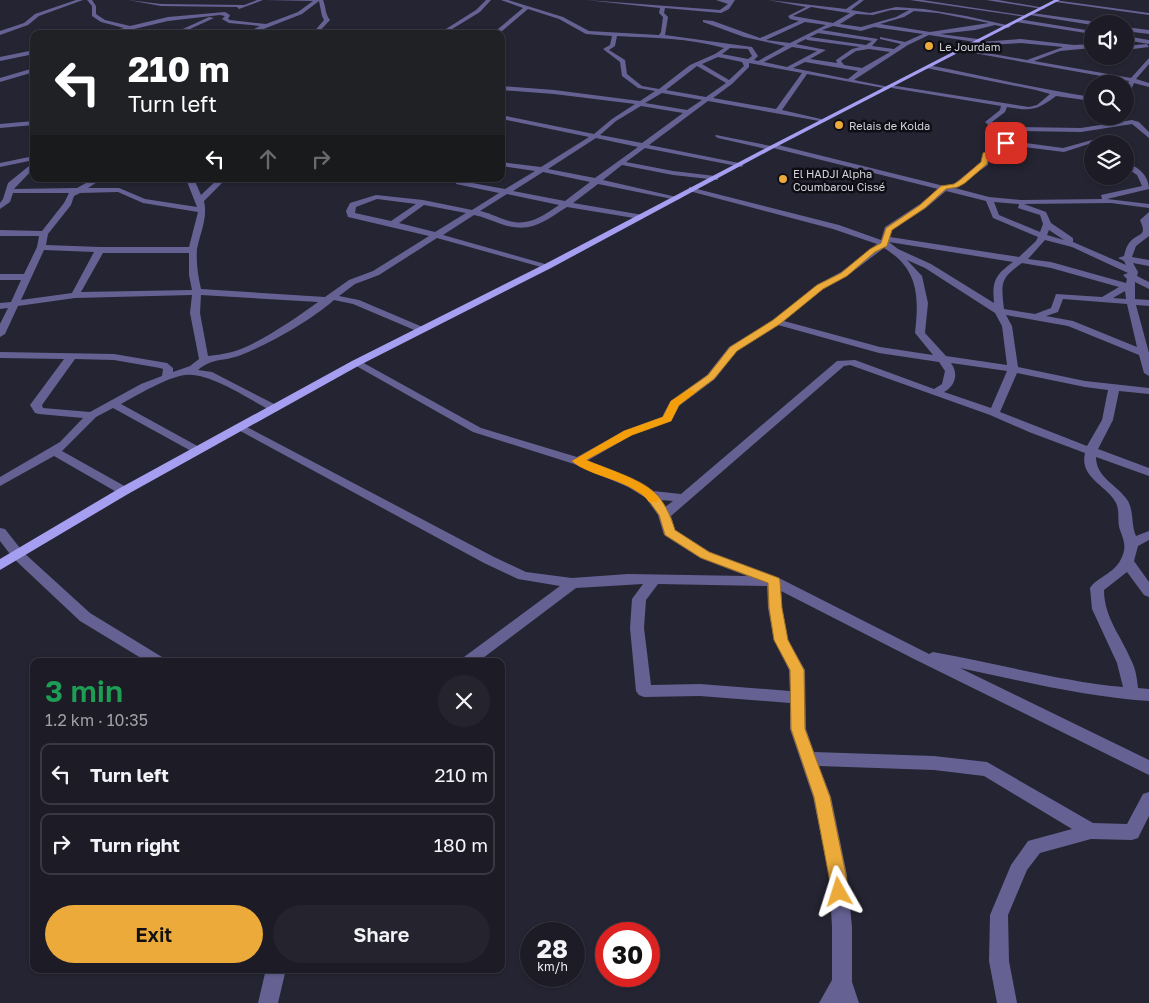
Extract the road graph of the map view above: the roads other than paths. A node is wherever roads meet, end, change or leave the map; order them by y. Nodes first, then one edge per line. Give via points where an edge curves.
1 (81, 0) edge
2 (88, 0) edge
3 (130, 0) edge
4 (261, 0) edge
5 (267, 0) edge
6 (319, 0) edge
7 (489, 0) edge
8 (504, 0) edge
9 (588, 0) edge
10 (718, 0) edge
11 (770, 0) edge
12 (912, 0) edge
13 (988, 0) edge
14 (1057, 0) edge
15 (620, 1) edge
16 (860, 1) edge
17 (932, 1) edge
18 (732, 2) edge
19 (153, 4) edge
20 (868, 4) dead end
21 (245, 6) junction
22 (877, 6) dead end
23 (891, 6) junction
24 (953, 6) junction
25 (811, 7) junction
26 (526, 8) junction
27 (662, 8) junction
28 (1043, 8) junction
29 (827, 9) junction
30 (912, 10) junction
31 (721, 12) junction
32 (224, 13) junction
33 (818, 13) dead end
34 (854, 13) junction
35 (1149, 14) edge
36 (937, 15) junction
37 (811, 16) dead end
38 (157, 17) junction
39 (1025, 17) junction
40 (208, 19) junction
41 (896, 19) junction
42 (804, 20) junction
43 (229, 21) junction
44 (907, 22) dead end
45 (1084, 23) edge
46 (832, 24) junction
47 (997, 24) junction
48 (265, 25) junction
49 (874, 25) junction
50 (934, 25) dead end
51 (1008, 26) junction
52 (165, 27) dead end
53 (131, 29) edge
54 (861, 29) junction
55 (898, 29) junction
56 (940, 29) junction
57 (180, 30) edge
58 (254, 30) edge
59 (318, 30) edge
60 (447, 30) edge
61 (501, 30) edge
62 (1134, 30) edge
63 (818, 31) junction
64 (1084, 31) edge
65 (1149, 32) edge
66 (0, 33) edge
67 (615, 34) junction
68 (928, 34) junction
69 (663, 37) junction
70 (807, 38) junction
71 (880, 38) junction
72 (761, 40) junction
73 (1134, 40) edge
74 (974, 42) junction
75 (906, 44) junction
76 (1149, 44) edge
77 (792, 45) junction
78 (726, 46) junction
79 (1084, 46) edge
80 (1134, 46) edge
81 (1074, 47) junction
82 (866, 48) junction
83 (823, 50) junction
84 (960, 50) junction
85 (897, 51) junction
86 (831, 52) dead end
87 (30, 53) edge
88 (839, 53) dead end
89 (847, 54) junction
90 (716, 55) junction
91 (0, 59) edge
92 (805, 60) junction
93 (1149, 60) edge
94 (748, 61) junction
95 (760, 62) junction
96 (1028, 62) junction
97 (698, 64) junction
98 (842, 66) junction
99 (928, 67) junction
100 (789, 68) junction
101 (863, 70) junction
102 (30, 71) edge
103 (806, 71) junction
104 (1141, 72) junction
105 (1149, 74) edge
106 (1099, 75) edge
107 (1134, 79) edge
108 (0, 80) edge
109 (850, 80) junction
110 (1134, 81) edge
111 (730, 83) junction
112 (1149, 85) edge
113 (890, 87) junction
114 (505, 88) edge
115 (660, 91) junction
116 (1055, 94) junction
117 (1084, 98) edge
118 (709, 99) junction
119 (641, 103) junction
120 (1004, 106) junction
121 (778, 111) junction
122 (688, 112) junction
123 (505, 118) edge
124 (822, 121) junction
125 (1134, 122) edge
126 (30, 123) edge
127 (1105, 125) edge
128 (1109, 125) edge
129 (0, 126) edge
130 (1097, 135) edge
131 (595, 136) junction
132 (718, 136) dead end
133 (1149, 136) edge
134 (1084, 144) edge
135 (643, 145) junction
136 (1005, 146) junction
137 (772, 147) junction
138 (30, 159) edge
139 (620, 163) junction
140 (0, 165) edge
141 (505, 165) edge
142 (739, 165) junction
143 (30, 168) edge
144 (540, 169) junction
145 (1134, 170) edge
146 (1149, 174) edge
147 (715, 178) junction
148 (595, 181) junction
149 (93, 182) edge
150 (191, 182) edge
151 (220, 182) edge
152 (459, 182) dead end
153 (1146, 184) edge
154 (944, 188) junction
155 (692, 189) junction
156 (10, 191) junction
157 (78, 191) junction
158 (503, 192) junction
159 (677, 198) junction
160 (989, 199) junction
161 (422, 202) junction
162 (1064, 202) junction
163 (566, 204) junction
164 (201, 205) junction
165 (1149, 206) edge
166 (0, 207) edge
167 (1044, 208) junction
168 (472, 212) junction
169 (1149, 214) edge
170 (640, 217) junction
171 (394, 223) junction
172 (1047, 224) junction
173 (0, 233) edge
174 (44, 234) junction
175 (436, 237) junction
176 (1044, 237) junction
177 (886, 241) junction
178 (41, 247) junction
179 (100, 250) junction
180 (193, 250) junction
181 (873, 250) junction
182 (894, 250) junction
183 (999, 258) junction
184 (1127, 259) junction
185 (1023, 260) junction
186 (1014, 264) junction
187 (1149, 264) edge
188 (548, 266) junction
189 (0, 277) edge
190 (25, 277) junction
191 (1131, 279) junction
192 (1149, 286) edge
193 (197, 292) junction
194 (75, 295) junction
195 (331, 299) junction
196 (1104, 300) junction
197 (1131, 302) junction
198 (1149, 303) edge
199 (12, 305) junction
200 (0, 306) edge
201 (999, 311) junction
202 (1037, 316) junction
203 (777, 322) junction
204 (422, 330) junction
205 (0, 334) edge
206 (1144, 353) junction
207 (0, 355) edge
208 (72, 356) junction
209 (204, 360) junction
210 (944, 360) junction
211 (356, 363) junction
212 (1012, 369) junction
213 (182, 372) junction
214 (1149, 373) edge
215 (167, 378) junction
216 (1114, 387) junction
217 (1149, 392) edge
218 (935, 393) junction
219 (112, 403) junction
220 (274, 408) junction
221 (994, 413) junction
222 (92, 414) junction
223 (239, 427) junction
224 (196, 450) junction
225 (1091, 450) junction
226 (54, 451) junction
227 (578, 461) junction
228 (1149, 472) edge
229 (0, 482) edge
230 (124, 491) junction
231 (650, 495) junction
232 (686, 498) junction
233 (664, 515) junction
234 (0, 532) edge
235 (1149, 535) edge
236 (1132, 544) junction
237 (18, 555) junction
238 (1127, 562) junction
239 (0, 565) edge
240 (655, 579) junction
241 (774, 581) junction
242 (572, 583) junction
243 (1149, 592) edge
244 (919, 655) junction
245 (152, 658) edge
246 (473, 658) edge
247 (1132, 694) junction
248 (1149, 695) edge
249 (798, 698) junction
250 (808, 758) junction
251 (1149, 768) edge
252 (1149, 799) edge
253 (1091, 831) junction
254 (275, 973) edge
255 (842, 982) junction
256 (268, 1003) edge
257 (829, 1003) edge
258 (849, 1003) edge
259 (1007, 1003) edge

1 - 66 street via 37,14 26,24
2 - 53 street via 94,6 95,16
3 - 19 street
4 - 21 street
5 - 6 street
6 - 48 street via 300,13
6 - 59 street via 327,20
7 - 60 street via 478,11
8 - 26 street
9 - 15 street
10 - 18 street
11 - 25 street
12 - 17 street
13 - 28 street
14 - 28 main road
14 - 35 street
15 - 27 street
16 - 20 street
16 - 34 street via 848,10
17 - 24 street
18 - 31 street
19 - 21 street
19 - 38 street
21 - 32 street
22 - 23 street
23 - 30 street
23 - 34 street via 880,13
24 - 36 street
24 - 39 street
25 - 29 street
25 - 42 street via 790,16
26 - 61 street
26 - 67 street via 588,33
27 - 31 street
27 - 69 street via 661,13 666,17
28 - 39 main road
29 - 33 street
29 - 34 street
30 - 36 street
30 - 41 street
31 - 72 street via 704,20
32 - 38 street
32 - 40 street
32 - 43 street
34 - 46 street
36 - 47 street
37 - 42 street
38 - 52 street
38 - 53 street
39 - 45 street
39 - 51 main road
39 - 64 street
40 - 43 street
40 - 57 street
41 - 44 street
41 - 49 street
42 - 46 street
42 - 72 street
43 - 48 street
46 - 54 street
46 - 63 street
47 - 51 street
47 - 56 street
48 - 58 street
49 - 54 street
49 - 55 street
50 - 56 street
51 - 74 main road
54 - 71 street
55 - 68 street
55 - 71 street
56 - 68 street
62 - 65 street
63 - 70 street
63 - 71 street
67 - 69 street
67 - 115 street via 612,46 606,49 623,62 624,75 640,87
68 - 74 street
68 - 75 street
69 - 78 street
70 - 77 street
70 - 82 street
71 - 75 street
71 - 82 street
72 - 77 street
73 - 76 street
74 - 81 street via 1021,41
74 - 84 main road
75 - 85 street
76 - 80 street
77 - 83 street
77 - 95 street
78 - 90 street
78 - 94 street via 750,48 755,56
79 - 81 street
81 - 96 street
82 - 85 street
82 - 89 street
83 - 86 street
83 - 92 street
84 - 96 street
84 - 99 main road
85 - 101 street
87 - 91 street
88 - 89 street
89 - 98 street via 838,61
90 - 94 street
90 - 97 street
92 - 98 street
92 - 100 street
93 - 104 street
94 - 95 street
94 - 111 street
95 - 100 street
96 - 106 street
97 - 111 street
97 - 115 street
98 - 101 street
99 - 113 main road
99 - 116 street
100 - 103 street
101 - 109 street
102 - 108 street
103 - 109 street
103 - 121 street
104 - 105 street
104 - 107 street
109 - 113 street
110 - 112 street
111 - 118 street
113 - 120 street
113 - 124 main road
114 - 119 street
115 - 118 street
115 - 119 street
116 - 117 street
116 - 120 street via 1036,108
118 - 121 street
118 - 122 street
119 - 122 street
119 - 131 street
120 - 136 street via 988,122 998,128 997,140
121 - 124 street
122 - 135 street
123 - 131 street
124 - 137 main road
125 - 133 street
126 - 129 street
127 - 136 street via 1081,130 1018,128
128 - 130 street
131 - 135 street
131 - 144 street
132 - 137 street
134 - 136 street via 1064,150
135 - 139 street
135 - 142 street
136 - 154 street via 986,155 985,163 956,186
137 - 142 main road
137 - 154 street
138 - 140 street
139 - 147 street
139 - 148 street
141 - 144 street
142 - 147 main road
143 - 156 street via 11,185
144 - 148 street
144 - 158 street
145 - 153 street
146 - 153 street
147 - 155 main road
148 - 159 street
148 - 163 street
149 - 157 street
150 - 164 street
151 - 164 street
152 - 158 street
153 - 162 street via 1142,191
154 - 160 street
154 - 177 street via 888,229
155 - 159 main road
155 - 177 street
156 - 157 street
156 - 166 street
157 - 164 street via 119,190 143,201
157 - 174 street via 71,195
158 - 163 street
158 - 168 street
159 - 170 main road
160 - 167 street
160 - 176 street via 996,216
161 - 168 street
161 - 171 street
161 - 171 street via 376,196 353,205 350,211 351,215
162 - 165 street via 1112,201
162 - 167 street
163 - 168 street via 528,226
163 - 170 street
164 - 180 street
167 - 172 street
168 - 175 street
169 - 184 street via 1144,220 1147,233 1132,245
170 - 188 main road
171 - 175 street
172 - 176 street
172 - 184 street via 1084,247
173 - 174 street
174 - 178 street
175 - 188 street
175 - 195 street via 376,273 352,282
176 - 185 street
176 - 191 street via 1075,245 1114,262
177 - 181 street
177 - 182 street
177 - 183 street
178 - 179 street
178 - 190 street
179 - 180 street
179 - 194 street
180 - 193 street
181 - 182 street
181 - 203 street
182 - 201 street via 928,266
182 - 210 street via 917,276 923,303 920,333
183 - 185 street
183 - 186 street
184 - 187 street
184 - 191 street
185 - 186 street
185 - 191 street via 1077,271 1096,279
186 - 201 street via 1001,275 997,290
188 - 204 main road
189 - 190 street
190 - 199 street
191 - 192 street
191 - 196 street
191 - 197 street
193 - 194 street
193 - 195 street
193 - 209 street via 195,313
194 - 199 street
195 - 204 street via 356,302
195 - 209 street via 253,346 236,354
196 - 197 street
196 - 202 street via 1059,296 1055,310
197 - 198 street
197 - 206 street
199 - 200 street
199 - 205 street
201 - 202 street
201 - 212 street via 1007,326
202 - 206 street via 1070,322
203 - 210 street via 879,350
203 - 227 street via 734,349 711,377 674,404 667,419 628,433
204 - 211 main road
206 - 214 street
207 - 208 street
208 - 215 street via 114,357 163,365 168,368
208 - 222 street via 36,405 39,411
209 - 213 street
210 - 212 street
210 - 218 street via 950,370 947,386
211 - 220 main road
211 - 227 street via 477,430
212 - 216 street
212 - 221 street
213 - 215 street
213 - 220 street via 208,374
215 - 219 street
216 - 217 street
216 - 225 street via 1110,414
218 - 221 street
218 - 232 street via 870,368 851,362 841,363
219 - 222 street
219 - 224 street
220 - 223 main road
221 - 225 street
222 - 226 street
223 - 224 main road
223 - 242 street via 523,576
224 - 230 main road
225 - 228 street
225 - 236 street via 1090,464 1126,509 1126,528
226 - 229 street
226 - 230 street
227 - 231 street
230 - 237 main road
231 - 232 street
231 - 233 street
232 - 233 street
233 - 241 street via 669,532 705,555
234 - 237 street
235 - 236 street
236 - 238 street
237 - 239 main road
237 - 245 street via 85,617
238 - 243 street
238 - 247 street via 1114,579 1097,588 1096,602 1125,664
240 - 241 street
240 - 242 street
240 - 249 street via 639,599 637,628 644,691 700,690
241 - 244 street
241 - 249 street via 781,640 797,670
242 - 246 street
244 - 247 street via 1117,694
244 - 251 street
247 - 248 street
249 - 250 street via 798,729
250 - 253 street via 934,763 987,769
250 - 255 street via 822,797 838,875
252 - 253 street via 1132,832
253 - 259 street via 1034,847 1020,866 999,915 999,961
254 - 256 street
255 - 257 street
255 - 258 street

